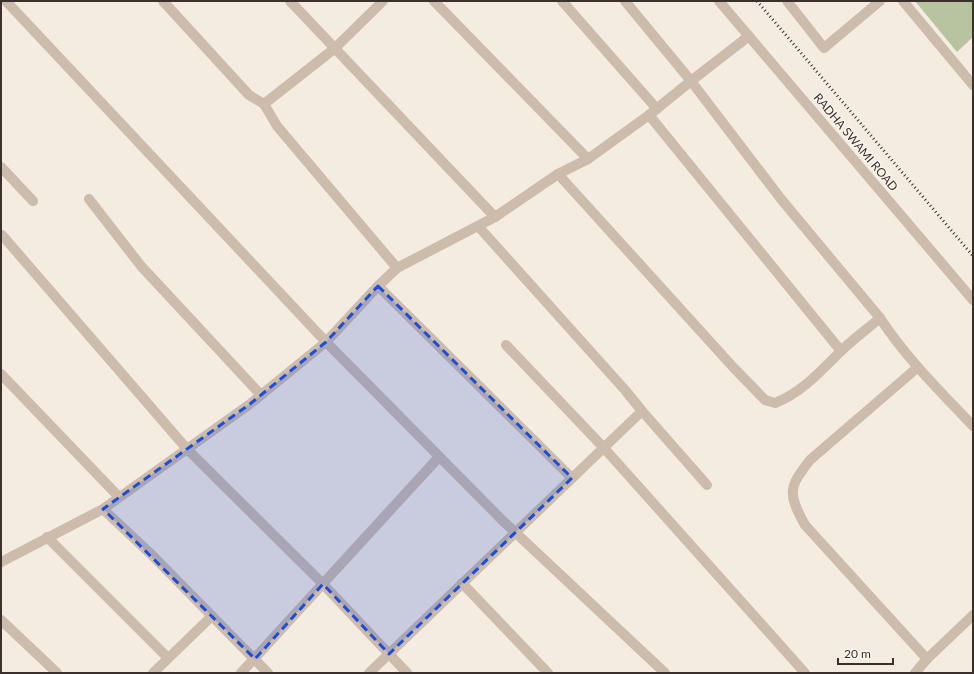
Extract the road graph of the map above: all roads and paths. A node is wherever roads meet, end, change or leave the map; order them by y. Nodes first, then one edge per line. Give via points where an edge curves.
1 (6, 1) edge
2 (163, 1) edge
3 (290, 1) edge
4 (383, 1) edge
5 (434, 1) edge
6 (562, 1) edge
7 (625, 1) edge
8 (719, 1) edge
9 (786, 1) edge
10 (880, 1) edge
11 (903, 1) edge
12 (749, 36) junction
13 (334, 49) junction
14 (691, 81) junction
15 (973, 85) edge
16 (264, 104) junction
17 (653, 112) junction
18 (588, 159) junction
19 (1, 167) edge
20 (558, 174) junction
21 (89, 199) dead end
22 (33, 201) dead end
23 (496, 217) junction
24 (478, 226) junction
25 (2, 235) edge
26 (397, 268) junction
27 (378, 286) junction
28 (973, 300) edge
29 (880, 318) junction
30 (326, 342) junction
31 (506, 345) dead end
32 (841, 351) junction
33 (918, 367) junction
34 (1, 374) edge
35 (261, 395) junction
36 (642, 411) junction
37 (973, 426) edge
38 (604, 448) junction
39 (187, 449) junction
40 (439, 457) junction
41 (572, 478) junction
42 (707, 485) dead end
43 (120, 497) junction
44 (102, 509) junction
45 (515, 533) junction
46 (47, 537) junction
47 (1, 562) edge
48 (462, 583) junction
49 (323, 584) junction
50 (973, 614) edge
51 (212, 616) junction
52 (1, 620) edge
53 (389, 654) junction
54 (168, 658) junction
55 (255, 659) junction
56 (927, 659) junction
57 (57, 673) edge
58 (153, 673) edge
59 (241, 673) edge
60 (268, 673) edge
61 (369, 673) edge
62 (407, 673) edge
63 (548, 673) edge
64 (665, 673) edge
65 (805, 673) edge
66 (915, 673) edge

1 - 30 street
2 - 16 street via 249,95
3 - 13 street
4 - 13 street
5 - 18 street
6 - 17 street
7 - 14 street
8 - 12 street, RADHA SWAMI ROAD
9 - 10 street via 824,48
11 - 15 street
12 - 14 street
12 - 28 street, RADHA SWAMI ROAD
13 - 16 street
13 - 23 street
14 - 17 street
14 - 29 street via 781,199
16 - 26 street via 277,126
17 - 18 street
17 - 32 street
18 - 20 street
19 - 22 street
20 - 23 street
20 - 32 street via 765,400 775,403 786,399 804,386
21 - 35 street via 141,266
23 - 24 street
24 - 26 street
24 - 36 street
25 - 39 street
26 - 27 street
27 - 30 street
27 - 41 street
29 - 32 street
29 - 33 street
30 - 35 street
30 - 40 street
31 - 38 street
33 - 37 street
33 - 56 street via 810,460 793,486 793,498 805,525
34 - 43 street
35 - 39 street
36 - 38 street
36 - 42 street
38 - 41 street
38 - 65 street
39 - 43 street
39 - 49 street
40 - 45 street
40 - 49 street
41 - 45 street
43 - 44 street
44 - 46 street
44 - 51 street
45 - 48 street
45 - 64 street
46 - 47 street
46 - 54 street
48 - 53 street
48 - 63 street
49 - 53 street
49 - 55 street
50 - 56 street
51 - 54 street
51 - 55 street
52 - 57 street
53 - 61 street
53 - 62 street
54 - 58 street
55 - 59 street
55 - 60 street
56 - 66 street

